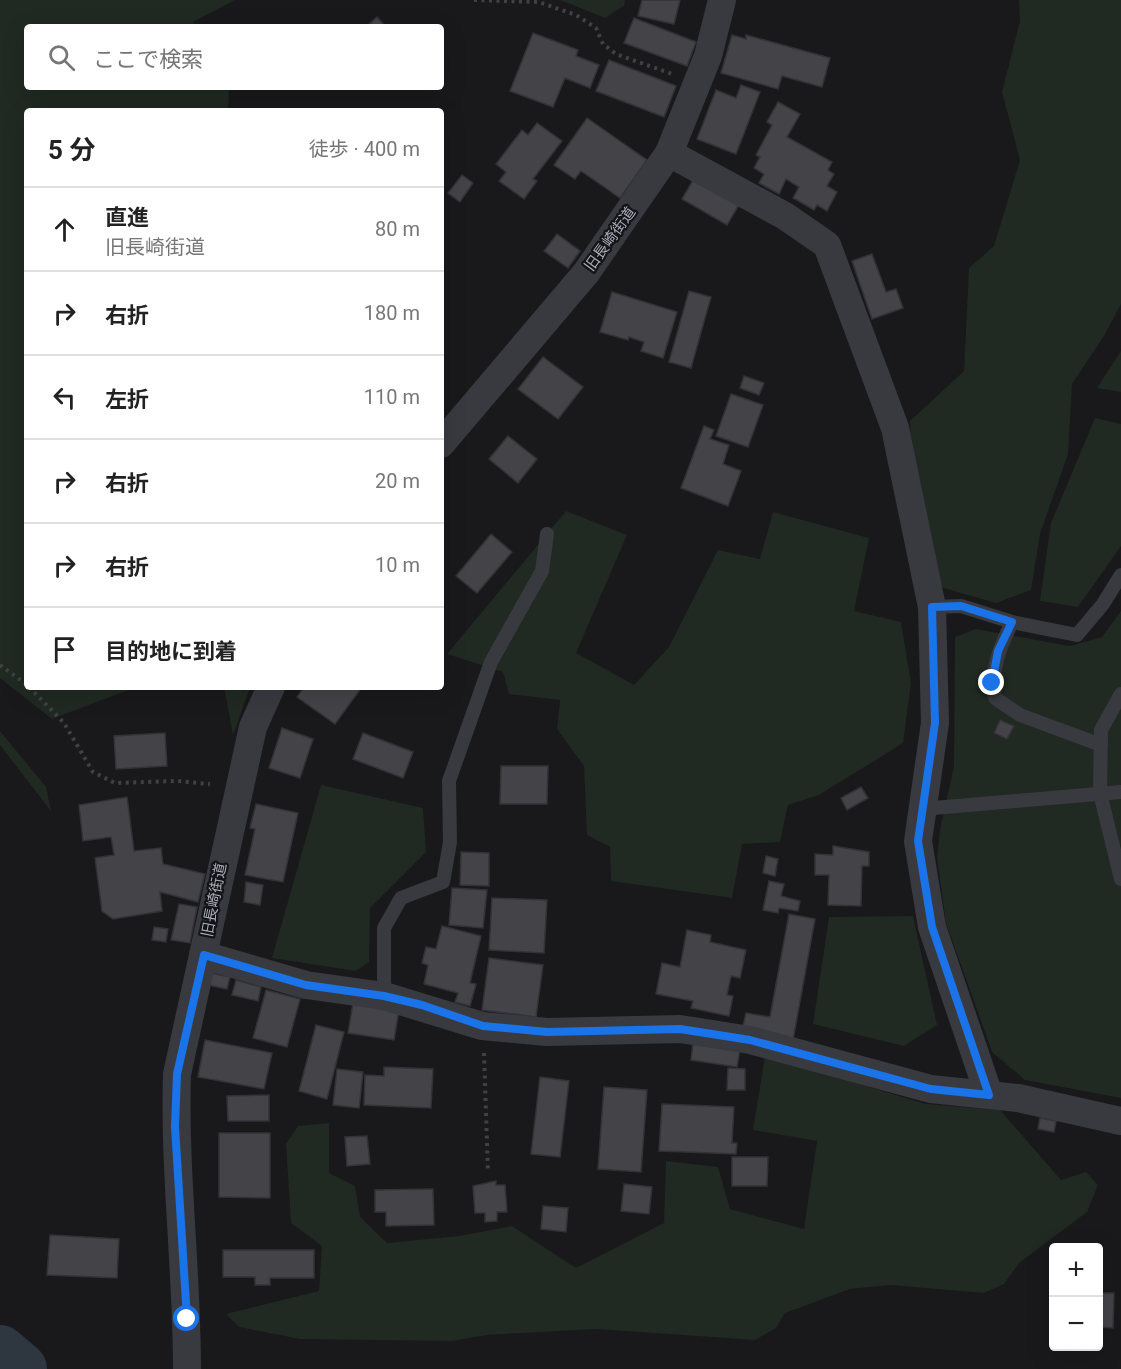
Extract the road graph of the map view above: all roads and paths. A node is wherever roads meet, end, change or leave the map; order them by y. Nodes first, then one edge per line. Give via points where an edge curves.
1 (474, 0) edge
2 (722, 0) edge
3 (697, 83) junction
4 (669, 153) junction
5 (444, 440) edge
6 (547, 534) dead end
7 (1121, 575) edge
8 (932, 607) junction
9 (1012, 622) junction
10 (0, 665) edge
11 (24, 683) edge
12 (32, 690) edge
13 (270, 690) edge
14 (1121, 694) edge
15 (1101, 745) junction
16 (239, 787) junction
17 (1121, 792) edge
18 (1101, 793) junction
19 (922, 809) junction
20 (1121, 879) edge
21 (204, 955) junction
22 (384, 996) junction
23 (483, 1026) junction
24 (989, 1095) junction
25 (1121, 1120) edge
26 (488, 1172) dead end
27 (187, 1369) edge

1 - 3 path via 539,2 576,15 596,28 603,44 616,54
2 - 3 street, 旧長崎街道
3 - 4 street, 旧長崎街道
4 - 5 street, 旧長崎街道 via 586,273
4 - 8 street via 785,216 827,245 895,428
6 - 22 lane via 542,571 491,662 448,781 450,842 442,882 400,898 384,928
7 - 9 lane via 1077,635
8 - 9 lane via 961,606
8 - 19 street via 935,723
9 - 15 lane via 998,651 992,683 994,699 1020,715
10 - 11 path
12 - 16 path via 64,723 93,772 115,783 177,781
13 - 16 street, 旧長崎街道 via 253,727
14 - 15 lane via 1101,730
15 - 18 lane
16 - 21 street, 旧長崎街道
17 - 18 lane
18 - 19 lane
18 - 20 lane
19 - 24 street via 918,841 932,927
21 - 22 street via 306,985
21 - 27 street, 旧長崎街道 via 177,1074 175,1127
22 - 23 street
23 - 24 street via 547,1032 680,1029 750,1040 931,1089
23 - 26 path
24 - 25 street

